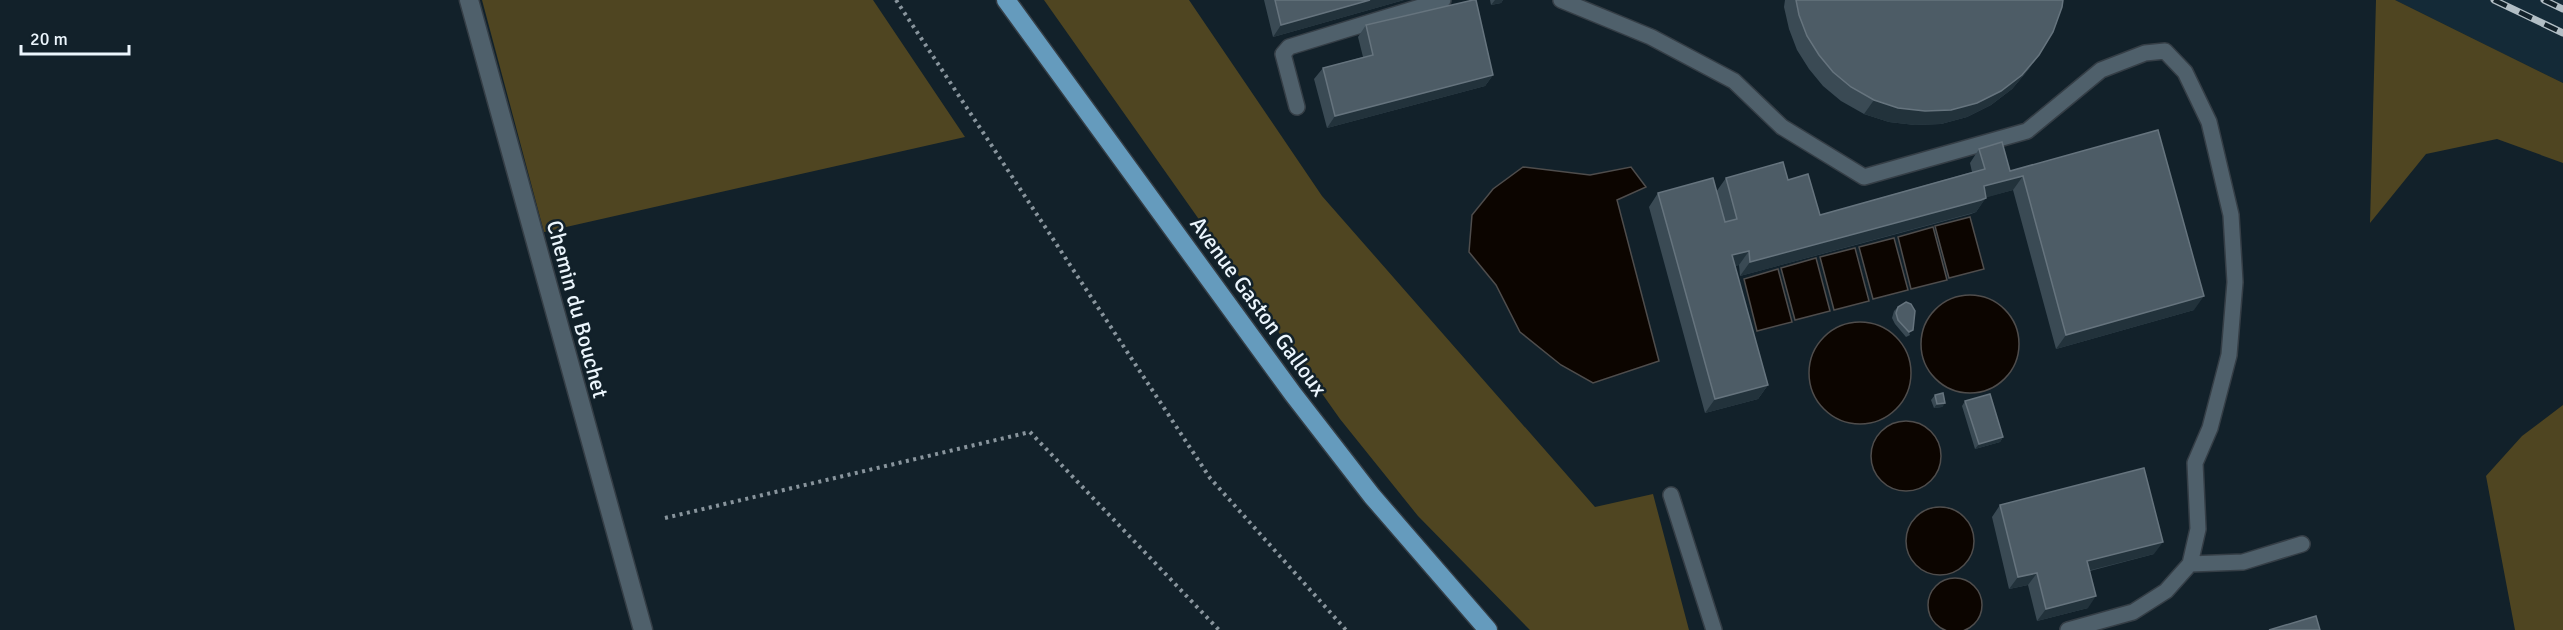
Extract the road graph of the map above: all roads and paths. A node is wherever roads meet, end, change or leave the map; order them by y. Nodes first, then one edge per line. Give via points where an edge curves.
1 (469, 0) edge
2 (896, 0) edge
3 (1006, 0) edge
4 (1443, 0) edge
5 (1561, 0) edge
6 (1297, 107) dead end
7 (1671, 495) dead end
8 (665, 518) dead end
9 (2302, 544) dead end
10 (2190, 564) junction
11 (642, 630) edge
12 (1219, 630) edge
13 (1346, 630) edge
14 (1488, 630) edge
15 (1714, 630) edge
16 (2068, 630) edge

1 - 11 street, Chemin du Bouchet
2 - 13 path via 1210,478
3 - 14 main road, Avenue Gaston Galloux via 1308,413 1372,496
4 - 6 lane via 1289,47 1283,54
5 - 10 lane via 1652,37 1734,81 1782,128 1863,177 2027,131 2101,70 2145,53 2165,51 2185,72 2209,122 2231,215 2235,282 2229,356 2210,428 2195,463 2198,528
7 - 15 lane
8 - 12 path via 1030,432
9 - 10 lane via 2243,562
10 - 16 lane via 2166,591 2133,612

